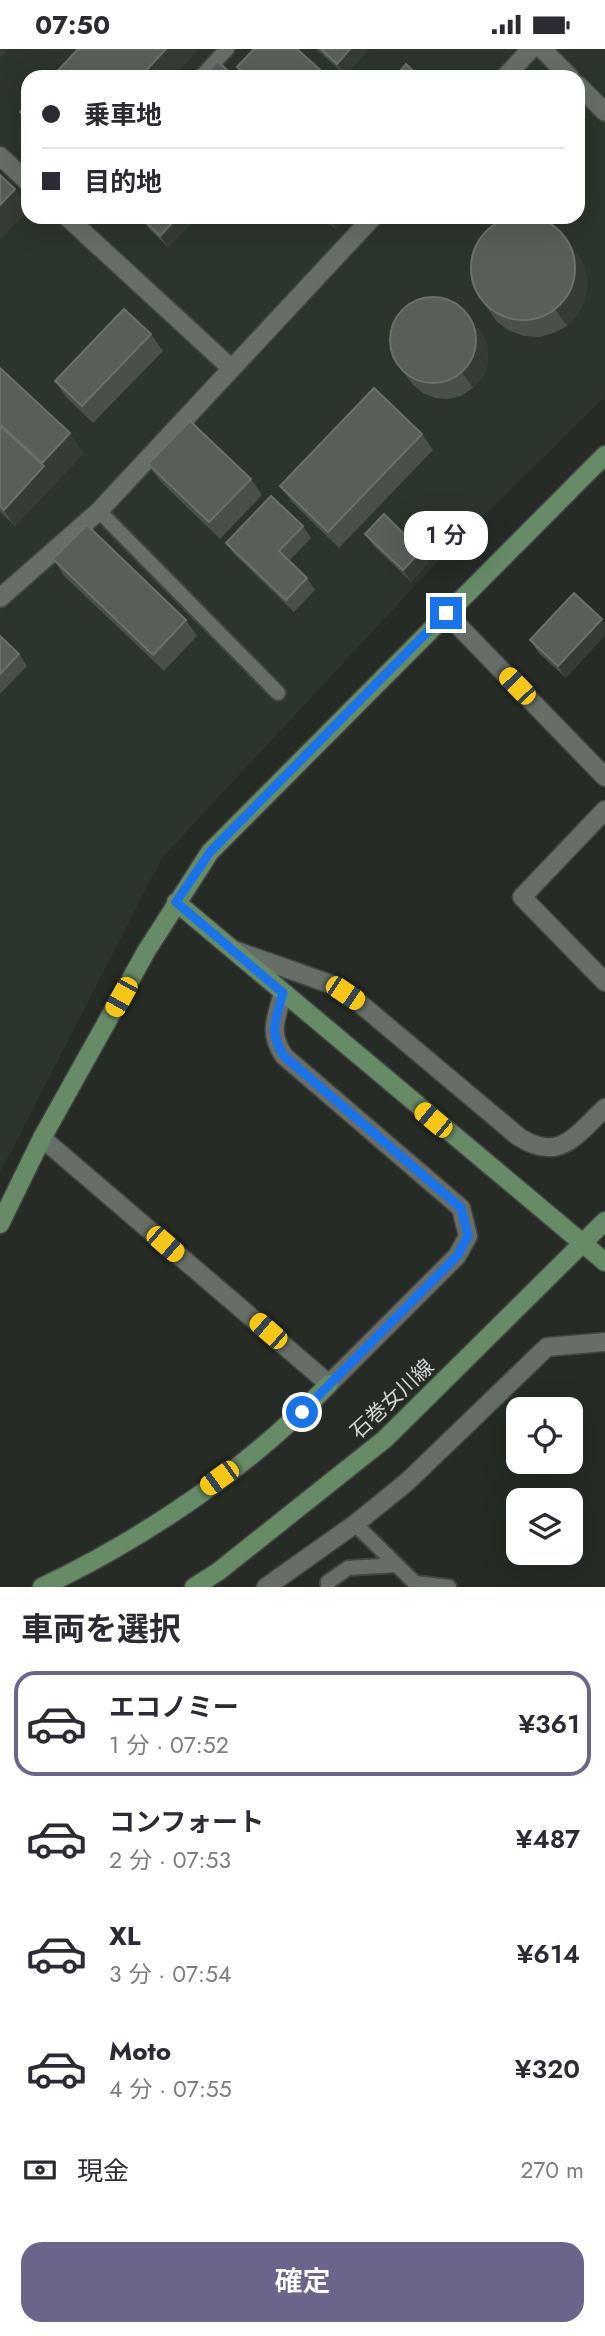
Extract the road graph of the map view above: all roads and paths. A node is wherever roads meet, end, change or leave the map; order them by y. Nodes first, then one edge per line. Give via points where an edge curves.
1 (227, 49) edge
2 (531, 49) edge
3 (542, 49) edge
4 (208, 70) edge
5 (512, 70) edge
6 (563, 70) edge
7 (585, 92) edge
8 (605, 112) edge
9 (0, 156) edge
10 (21, 176) edge
11 (76, 224) edge
12 (366, 224) edge
13 (231, 368) junction
14 (605, 455) edge
15 (99, 511) junction
16 (0, 598) edge
17 (446, 613) junction
18 (278, 692) dead end
19 (605, 777) edge
20 (605, 810) edge
21 (176, 902) junction
22 (231, 949) junction
23 (605, 982) edge
24 (283, 993) junction
25 (605, 1108) edge
26 (42, 1138) junction
27 (605, 1221) edge
28 (0, 1224) edge
29 (583, 1244) junction
30 (605, 1262) edge
31 (605, 1342) edge
32 (329, 1384) junction
33 (355, 1524) junction
34 (397, 1565) junction
35 (42, 1587) edge
36 (194, 1587) edge
37 (266, 1587) edge
38 (328, 1587) edge
39 (449, 1587) edge

1 - 4 lane
2 - 5 street
3 - 6 street
7 - 8 street
9 - 10 street
11 - 13 street
12 - 13 street
13 - 15 street
14 - 17 street
15 - 16 street
15 - 18 lane
17 - 19 street
17 - 21 street via 210,852
20 - 23 street via 522,897
21 - 22 street
21 - 26 street
22 - 24 street
22 - 25 street via 333,985 536,1148 566,1144
24 - 29 street
24 - 32 street via 274,1029 275,1042 284,1056 461,1208 468,1236 457,1256
26 - 28 street
26 - 32 street
27 - 29 street, 石巻女川線
29 - 30 street
29 - 36 street, 石巻女川線 via 385,1439
31 - 33 street via 547,1347 407,1482
32 - 35 street via 302,1412 157,1524
33 - 34 lane
33 - 37 street
34 - 38 lane via 348,1568 328,1582
34 - 39 lane via 415,1583

